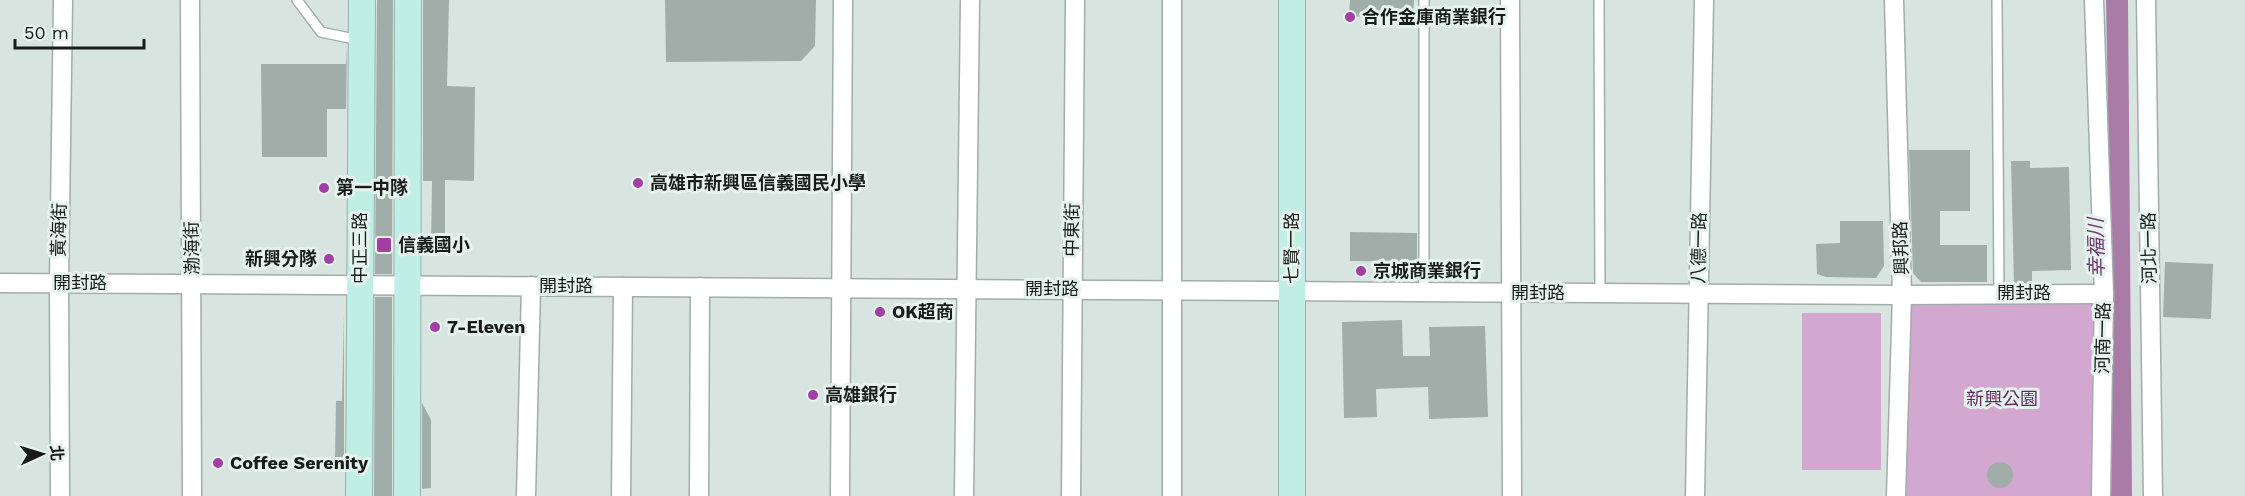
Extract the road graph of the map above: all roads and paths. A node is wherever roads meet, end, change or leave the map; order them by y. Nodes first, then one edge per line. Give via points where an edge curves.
1 (63, 0) edge
2 (190, 0) edge
3 (297, 0) edge
4 (362, 0) edge
5 (408, 0) edge
6 (843, 0) edge
7 (970, 0) edge
8 (1075, 0) edge
9 (1172, 0) edge
10 (1292, 0) edge
11 (1425, 0) edge
12 (1510, 0) edge
13 (1599, 0) edge
14 (1704, 0) edge
15 (1894, 0) edge
16 (1997, 0) edge
17 (2094, 0) edge
18 (2145, 0) edge
19 (362, 41) junction
20 (0, 283) edge
21 (59, 283) junction
22 (193, 284) junction
23 (360, 285) junction
24 (408, 285) junction
25 (531, 286) junction
26 (623, 287) junction
27 (700, 287) junction
28 (841, 288) junction
29 (966, 289) junction
30 (1071, 290) junction
31 (1170, 290) junction
32 (1292, 291) junction
33 (1424, 292) junction
34 (1511, 292) junction
35 (1600, 293) junction
36 (1698, 293) junction
37 (1999, 293) junction
38 (2104, 294) junction
39 (1902, 295) junction
40 (60, 496) edge
41 (192, 496) edge
42 (359, 496) edge
43 (407, 496) edge
44 (526, 496) edge
45 (621, 496) edge
46 (699, 496) edge
47 (840, 496) edge
48 (964, 496) edge
49 (1071, 496) edge
50 (1172, 496) edge
51 (1292, 496) edge
52 (1512, 496) edge
53 (1695, 496) edge
54 (1896, 496) edge
55 (2101, 496) edge
56 (2153, 496) edge

1 - 21 street, 黃海街
2 - 22 street, 渤海街
3 - 19 lane via 321,32
4 - 19 street, 中正三路
5 - 24 street
6 - 28 street
7 - 29 street
8 - 30 street, 中東街
9 - 31 street
10 - 32 street, 七賢一路
11 - 33 lane
12 - 34 street
13 - 35 lane
14 - 36 street, 八德一路
15 - 39 street, 興邦路
16 - 37 lane
17 - 38 street, 河南一路
18 - 56 street, 河北一路
19 - 23 street, 中正三路
20 - 21 street, 開封路
21 - 22 street, 開封路
21 - 40 street, 黃海街
22 - 23 street, 開封路
22 - 41 street, 渤海街
23 - 24 street, 開封路
23 - 42 street, 中正三路
24 - 25 street, 開封路
24 - 43 street
25 - 26 street, 開封路
25 - 44 street
26 - 27 street, 開封路
26 - 45 street
27 - 28 street, 開封路
27 - 46 street
28 - 29 street, 開封路
28 - 47 street
29 - 30 street, 開封路
29 - 48 street
30 - 31 street, 開封路
30 - 49 street, 中東街
31 - 32 street, 開封路
31 - 50 street
32 - 33 street, 開封路
32 - 51 street, 七賢一路
33 - 34 street, 開封路
34 - 35 street, 開封路
34 - 52 street
35 - 36 street, 開封路
36 - 39 street, 開封路
36 - 53 street, 八德一路
37 - 38 street, 開封路
37 - 39 street, 開封路
38 - 55 street, 河南一路
39 - 54 street, 興邦路

